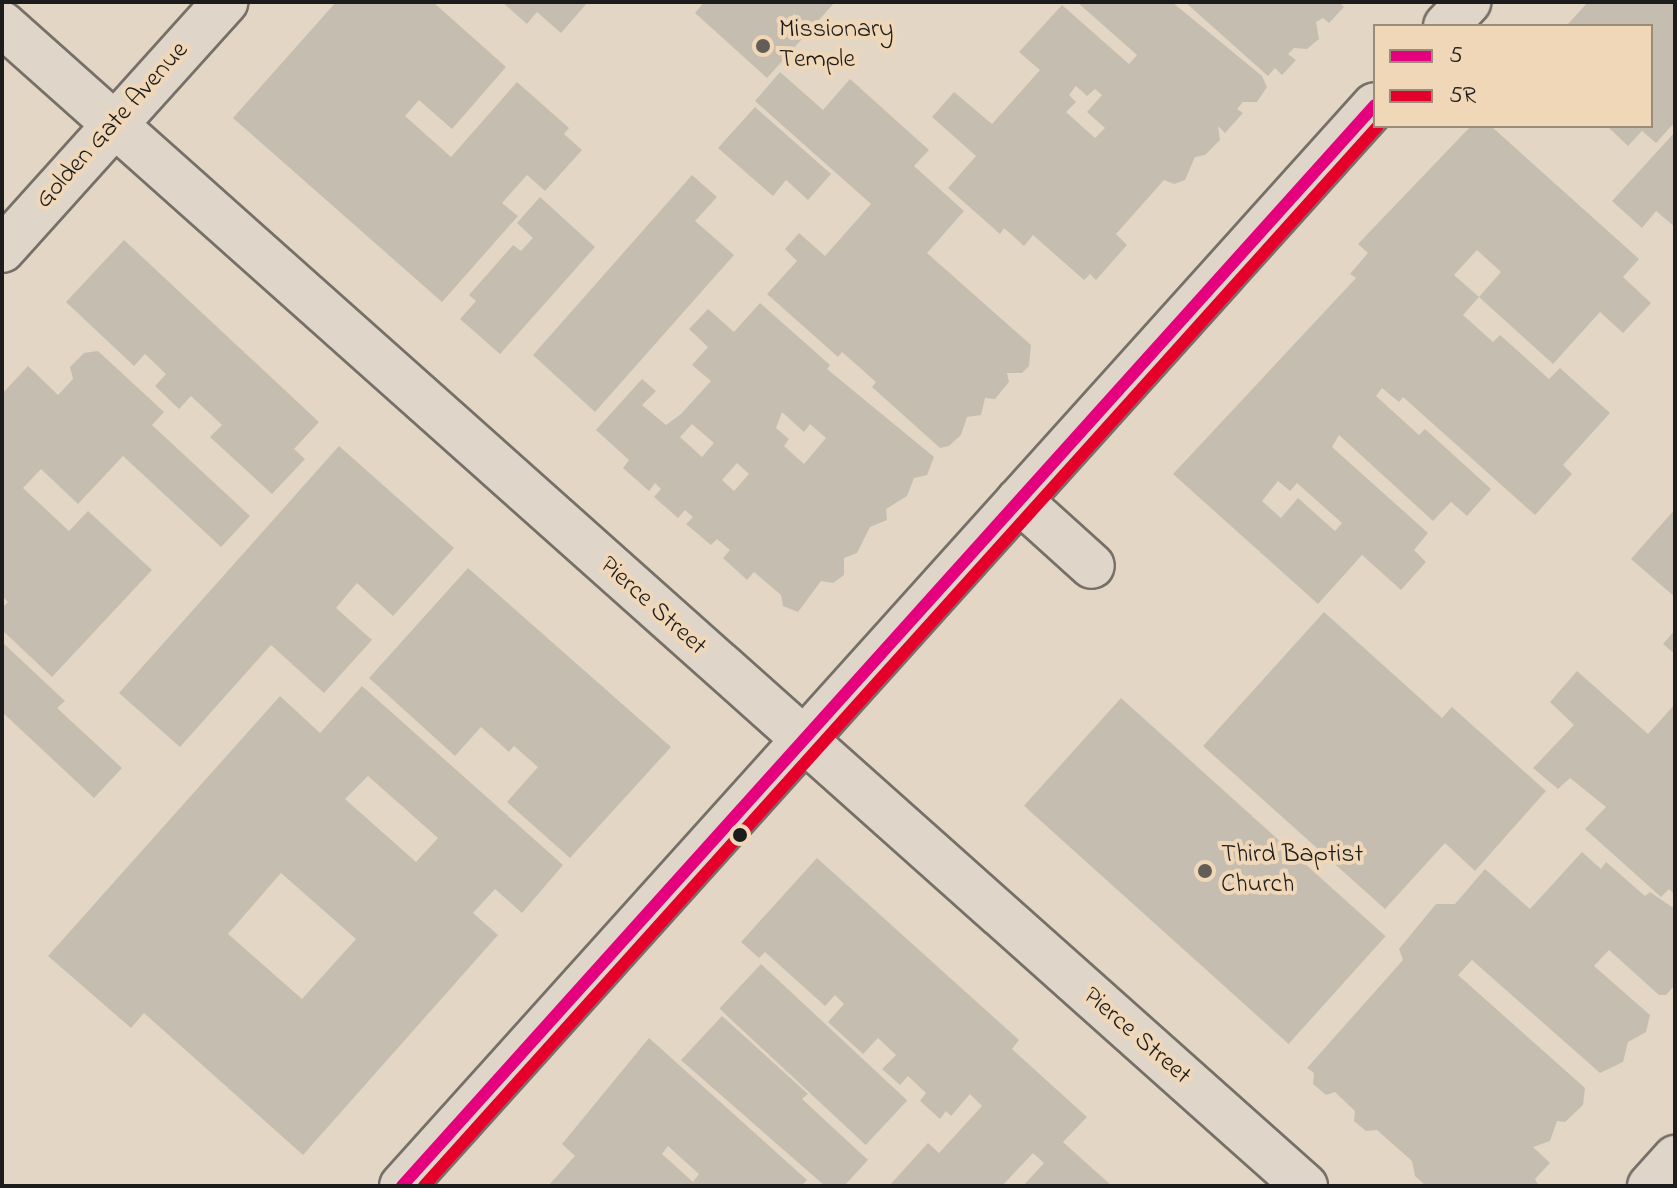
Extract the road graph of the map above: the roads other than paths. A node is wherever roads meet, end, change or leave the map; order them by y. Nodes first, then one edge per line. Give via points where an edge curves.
1 (225, 2) edge
2 (2, 24) edge
3 (1373, 107) edge
4 (114, 125) junction
5 (2, 250) edge
6 (1019, 500) junction
7 (1092, 566) dead end
8 (802, 743) junction
9 (1675, 1158) edge
10 (402, 1186) edge
11 (1305, 1186) edge
12 (1650, 1186) edge

1 - 4 street, Golden Gate Avenue
2 - 4 street, Pierce Street
3 - 6 street
4 - 5 street, Golden Gate Avenue
4 - 8 street, Pierce Street
6 - 7 street
6 - 8 street
8 - 10 street
8 - 11 street, Pierce Street
9 - 12 street

